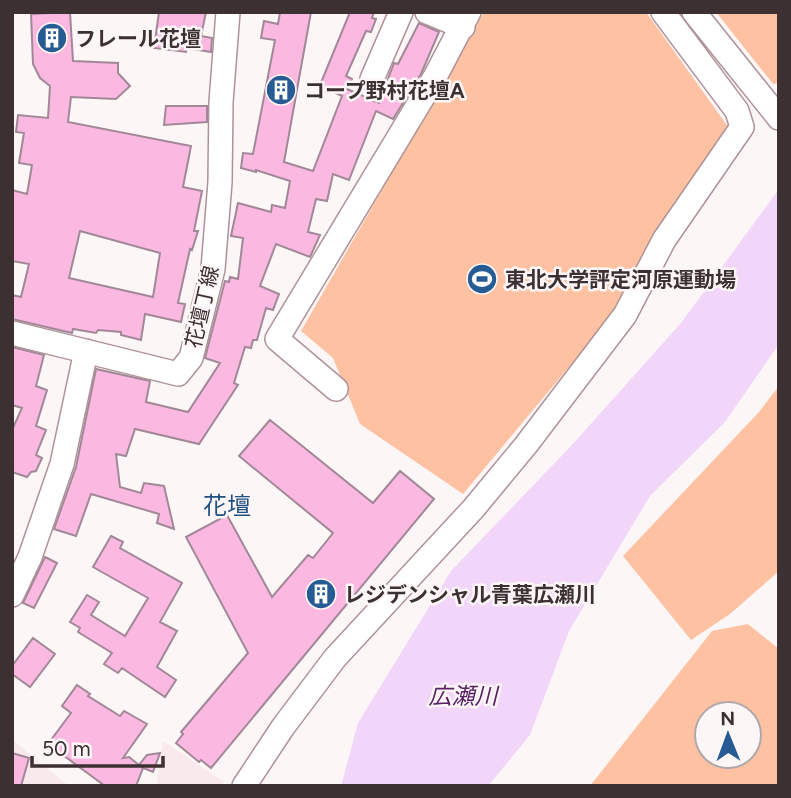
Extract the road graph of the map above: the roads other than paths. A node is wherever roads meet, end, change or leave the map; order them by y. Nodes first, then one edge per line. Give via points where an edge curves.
1 (228, 12) edge
2 (401, 12) edge
3 (427, 12) edge
4 (663, 12) edge
5 (694, 12) edge
6 (466, 20) edge
7 (372, 79) dead end
8 (779, 118) edge
9 (12, 333) edge
10 (86, 351) junction
11 (336, 389) dead end
12 (12, 595) edge
13 (244, 786) edge

1 - 10 street, 花壇丁線 via 213,269 191,358 178,374
2 - 7 street
3 - 6 street
4 - 13 street via 737,111 742,127 664,240 625,315 473,509 335,658
5 - 8 street
6 - 11 street via 277,339
9 - 10 street
10 - 12 street via 62,464

